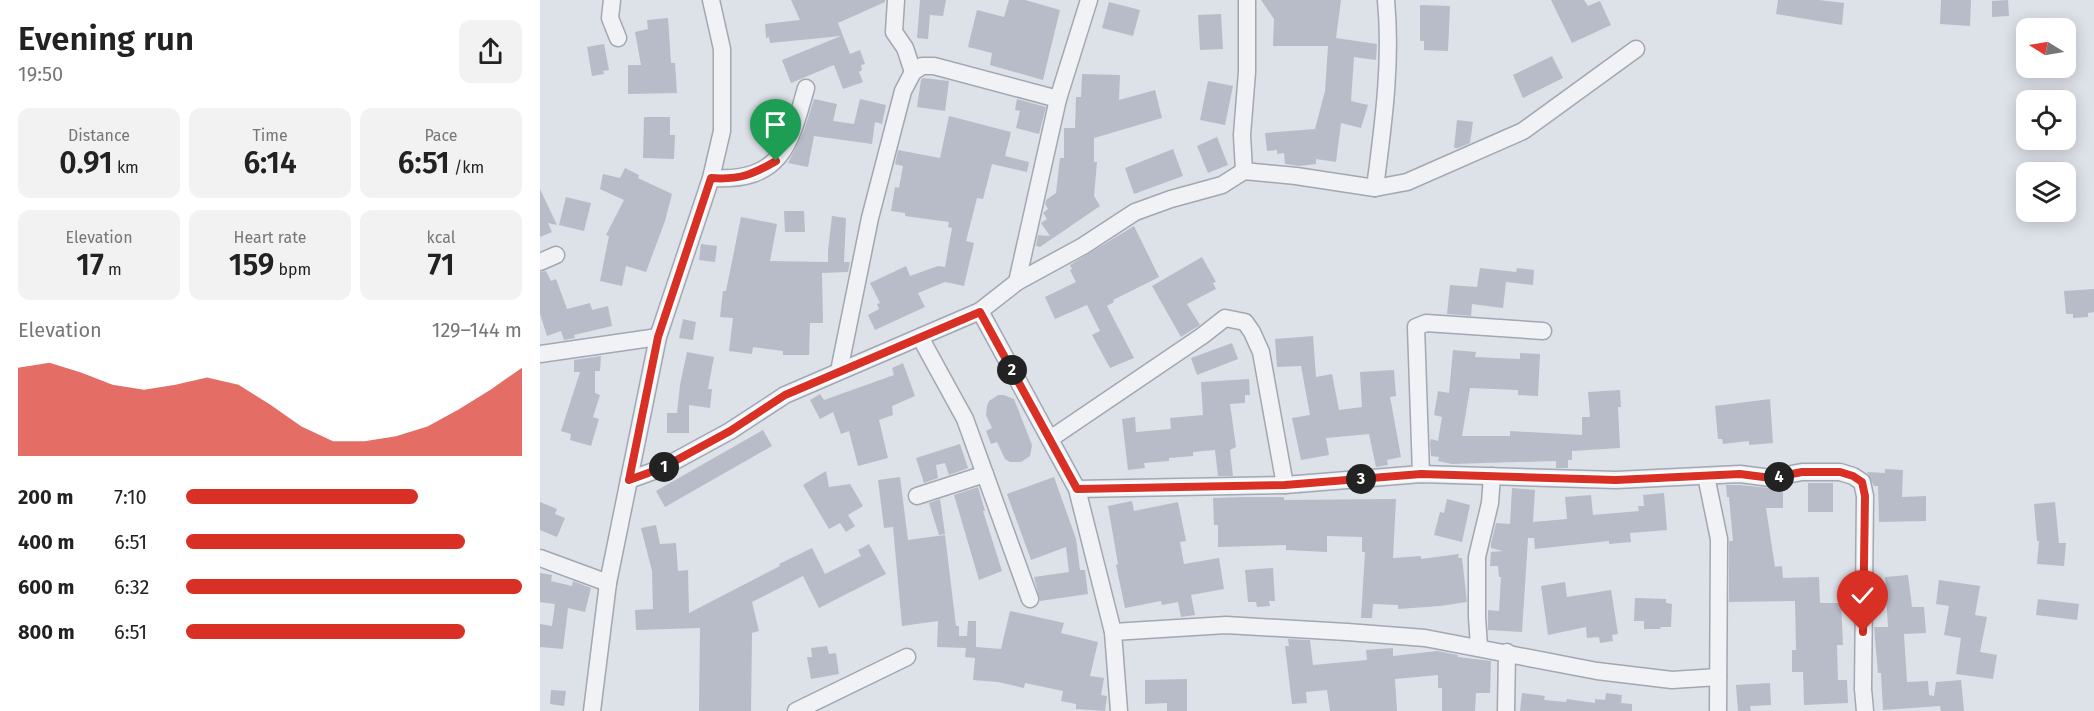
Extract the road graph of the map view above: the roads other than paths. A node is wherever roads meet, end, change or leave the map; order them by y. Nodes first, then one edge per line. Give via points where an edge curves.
1 (612, 0) edge
2 (711, 0) edge
3 (896, 0) edge
4 (1089, 0) edge
5 (1247, 0) edge
6 (1386, 0) edge
7 (618, 38) dead end
8 (1636, 49) dead end
9 (912, 72) junction
10 (806, 88) dead end
11 (1058, 99) junction
12 (1244, 171) junction
13 (711, 178) junction
14 (1375, 188) junction
15 (556, 255) dead end
16 (540, 262) edge
17 (1017, 282) junction
18 (980, 312) junction
19 (1543, 331) dead end
20 (920, 336) junction
21 (658, 337) junction
22 (540, 354) edge
23 (839, 371) junction
24 (1050, 439) junction
25 (985, 474) junction
26 (1421, 474) junction
27 (1492, 476) junction
28 (1706, 476) junction
29 (629, 480) junction
30 (1285, 485) junction
31 (1077, 489) junction
32 (917, 496) dead end
33 (540, 558) edge
34 (608, 583) junction
35 (1030, 599) dead end
36 (1113, 632) junction
37 (1479, 648) junction
38 (1507, 652) junction
39 (907, 657) dead end
40 (1718, 676) junction
41 (592, 711) edge
42 (796, 711) edge
43 (1119, 711) edge
44 (1506, 711) edge
45 (1718, 711) edge
46 (1864, 711) edge

1 - 7 street via 610,18
2 - 13 street via 722,49 723,92 722,131
3 - 9 street via 894,32 905,48
4 - 11 street
5 - 12 street
6 - 14 street via 1389,37
8 - 14 street via 1523,131 1407,182
9 - 11 street via 922,66 934,66
9 - 23 street via 903,91 870,218
10 - 13 street via 793,136 776,161 752,175
11 - 17 street
12 - 14 street
12 - 17 street via 1222,185 1135,212
13 - 21 street
15 - 16 street
17 - 18 street
18 - 20 street
18 - 24 street
19 - 26 street via 1426,323 1416,327
20 - 23 street
20 - 25 street via 965,419
21 - 22 street
21 - 29 street
23 - 29 street via 785,395 662,468
24 - 30 street via 1225,318 1245,322 1261,352
24 - 31 street
25 - 32 street
25 - 35 street
26 - 27 street
26 - 30 street
27 - 28 street via 1616,480
27 - 37 street via 1477,557
28 - 40 street via 1719,539
28 - 46 street via 1740,474 1771,478 1802,472 1840,472 1862,482
29 - 34 street
30 - 31 street
31 - 36 street
33 - 34 street
34 - 41 street
36 - 37 street via 1226,624 1425,638
36 - 43 street
37 - 38 street
38 - 40 street via 1597,671 1672,680
38 - 44 street
39 - 42 street
40 - 45 street

